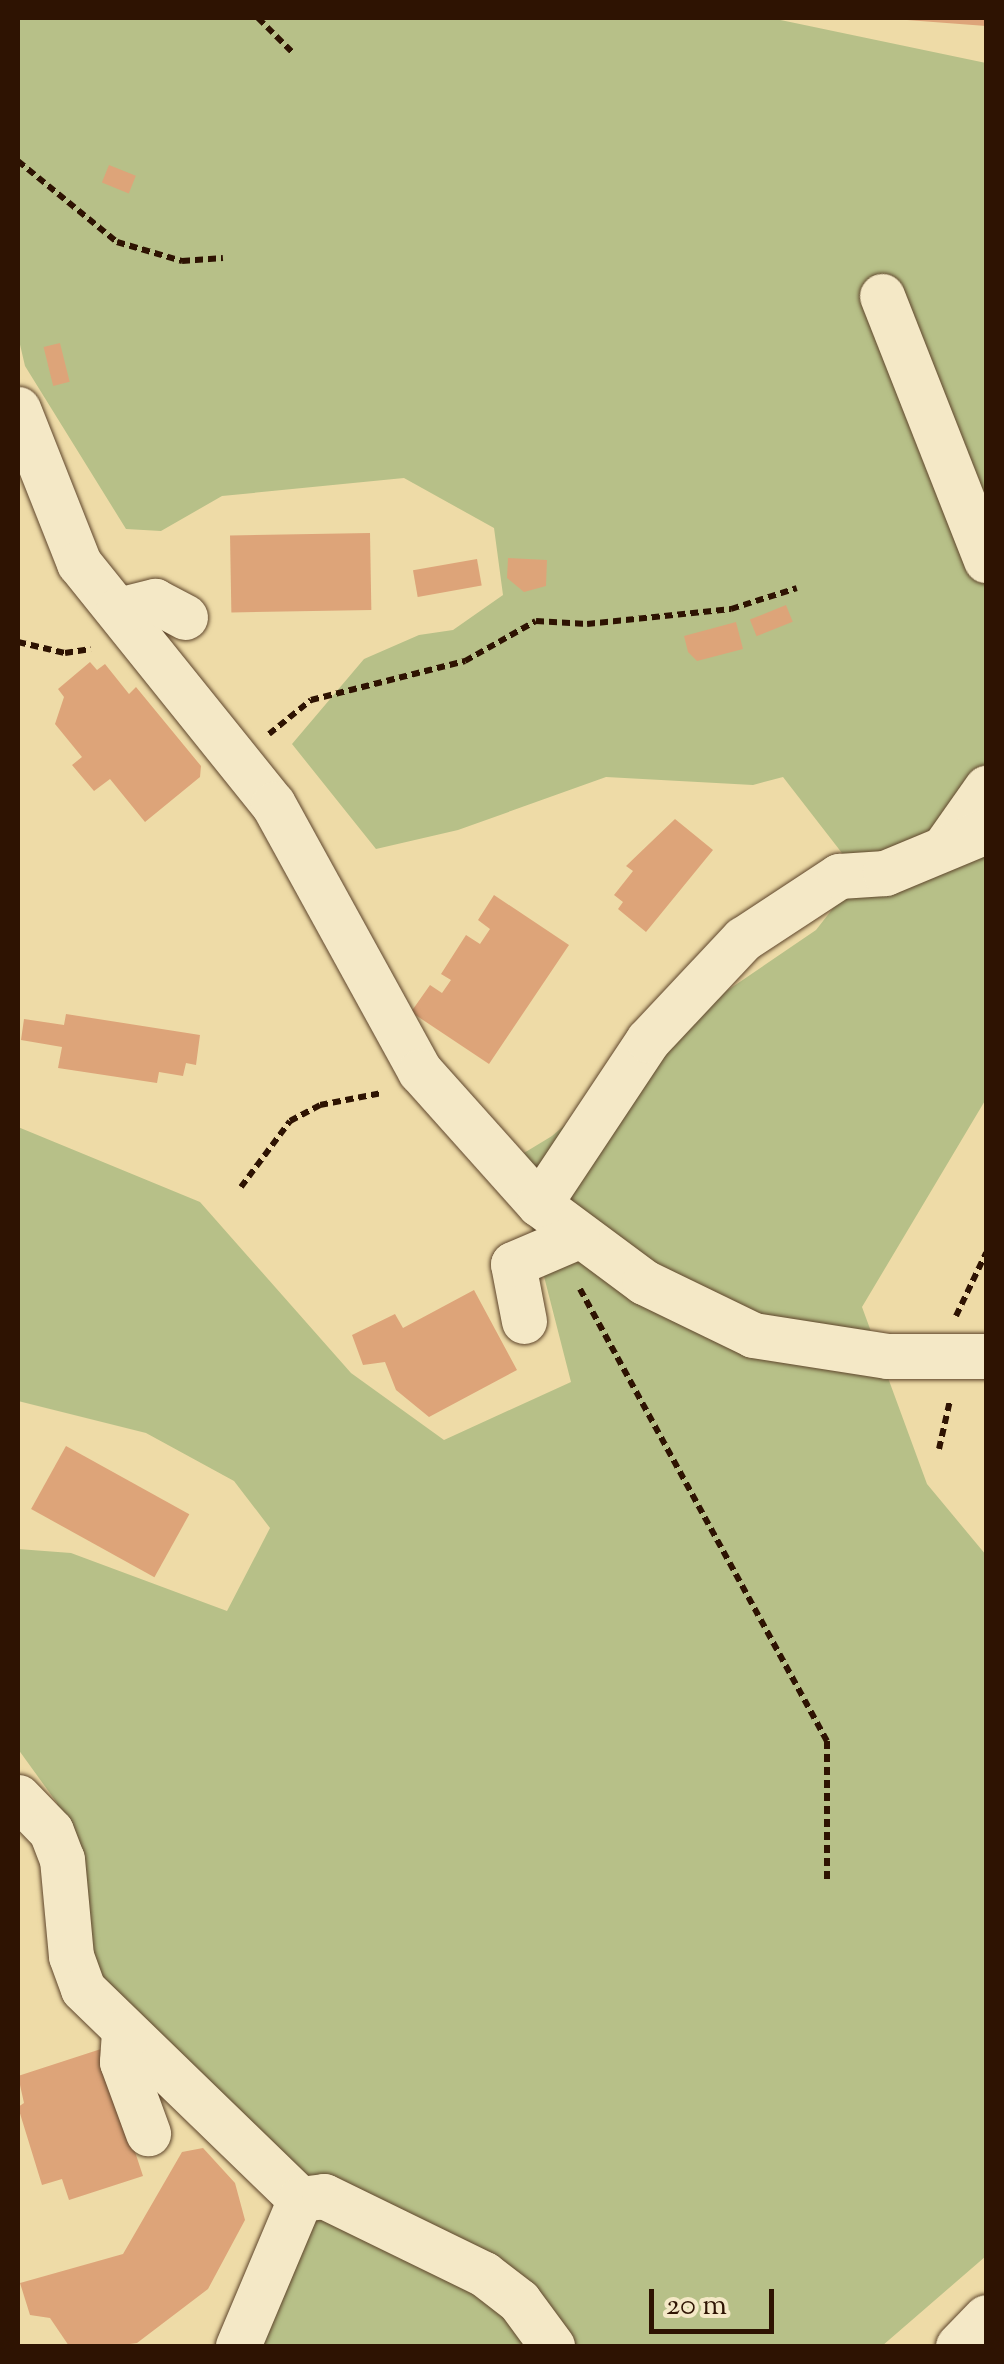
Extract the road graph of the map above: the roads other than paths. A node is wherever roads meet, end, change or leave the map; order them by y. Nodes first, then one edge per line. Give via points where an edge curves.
1 (882, 296) dead end
2 (18, 410) edge
3 (986, 560) edge
4 (185, 617) dead end
5 (126, 622) junction
6 (986, 788) edge
7 (966, 838) edge
8 (539, 1204) junction
9 (580, 1240) junction
10 (524, 1321) dead end
11 (967, 1356) edge
12 (18, 1797) edge
13 (124, 2030) junction
14 (148, 2133) dead end
15 (300, 2199) junction
16 (986, 2317) edge
17 (238, 2346) edge
18 (552, 2346) edge
19 (958, 2346) edge

1 - 3 street
2 - 5 street via 80,563
4 - 5 street via 156,600
5 - 8 street via 273,804 426,1079
6 - 7 street
7 - 8 street via 885,873 839,876 743,939 698,981 607,1094
8 - 9 street
9 - 10 street via 512,1264
9 - 11 street via 753,1335 824,1350
12 - 13 street via 50,1832 62,1860 71,1956 83,1989
13 - 14 street via 122,2062
13 - 15 street
15 - 17 street
15 - 18 street via 324,2196 484,2274 518,2301
16 - 19 street

